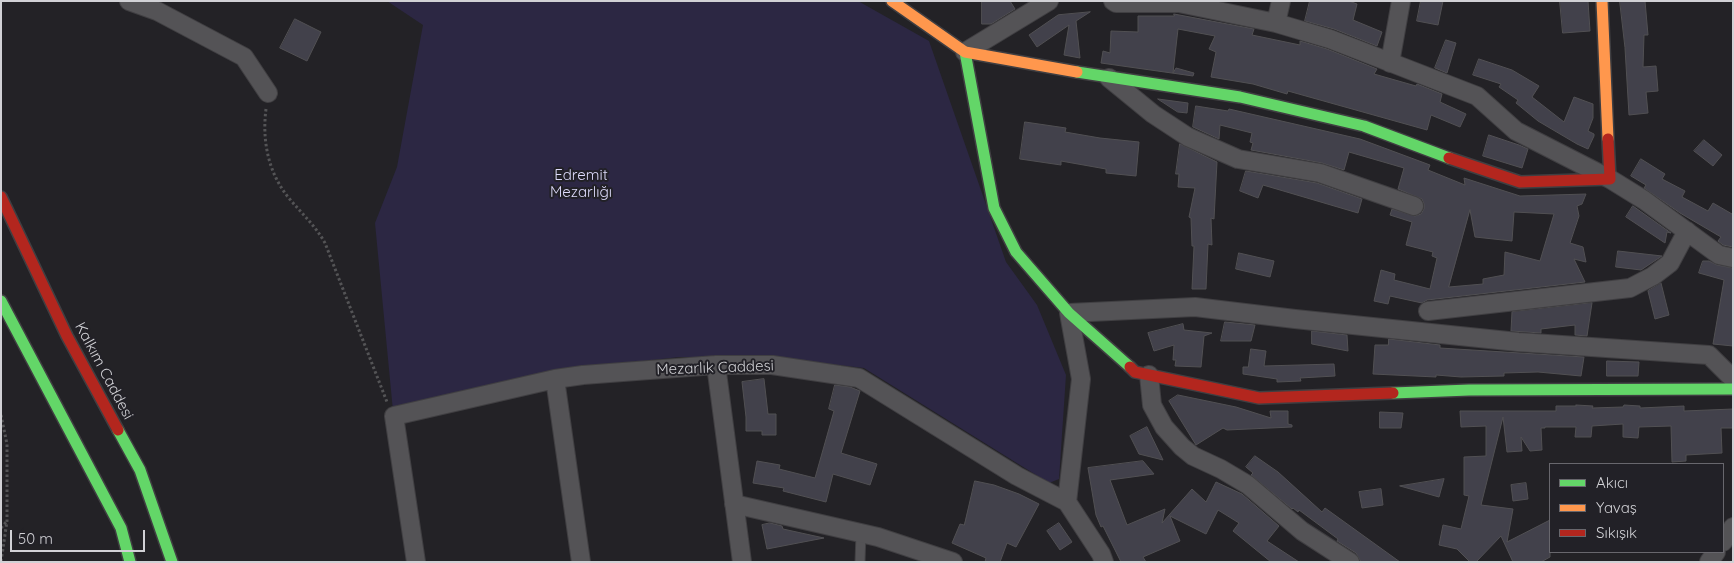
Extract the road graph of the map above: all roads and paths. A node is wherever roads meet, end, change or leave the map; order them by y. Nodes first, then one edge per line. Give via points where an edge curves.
1 (129, 1) edge
2 (892, 1) edge
3 (1049, 1) edge
4 (1113, 1) edge
5 (1281, 1) edge
6 (1400, 1) edge
7 (1602, 1) edge
8 (160, 6) edge
9 (1276, 23) junction
10 (965, 52) junction
11 (1390, 63) junction
12 (1108, 78) junction
13 (268, 93) joint
14 (1610, 179) junction
15 (1, 197) edge
16 (1414, 206) dead end
17 (1687, 231) junction
18 (1733, 258) edge
19 (1, 301) edge
20 (1428, 311) dead end
21 (1070, 313) junction
22 (716, 365) junction
23 (1149, 375) junction
24 (555, 379) junction
25 (1733, 379) edge
26 (1733, 389) edge
27 (1, 415) edge
28 (394, 416) junction
29 (1067, 502) junction
30 (734, 504) junction
31 (7, 521) junction
32 (1733, 527) edge
33 (1, 528) edge
34 (861, 533) junction
35 (1724, 540) edge
36 (1100, 559) edge
37 (2, 562) edge
38 (130, 562) edge
39 (172, 562) edge
40 (416, 562) edge
41 (581, 562) edge
42 (742, 562) edge
43 (860, 562) edge
44 (953, 562) edge
45 (1350, 562) edge

1 - 8 street
2 - 10 street
3 - 10 street
4 - 9 street via 1179,3
5 - 9 street
6 - 11 street
7 - 14 street
8 - 13 street via 244,57
9 - 11 street via 1330,39
10 - 12 street
10 - 21 street via 994,208 1016,252
11 - 14 street via 1477,96 1516,131
12 - 14 street via 1240,97 1364,126 1520,182
12 - 16 street via 1188,137 1238,158 1320,173
13 - 28 path via 264,125 271,167 284,192 310,220 325,243
14 - 17 street
15 - 39 street, Kalkım Caddesi via 67,336 140,470
17 - 18 street via 1719,255
17 - 20 street via 1670,263 1630,288
19 - 38 street via 121,528
21 - 23 street via 1135,372
21 - 25 street via 1195,307 1518,342 1709,356
21 - 29 street via 1081,379
22 - 24 street, Mezarlık Caddesi
22 - 29 street, Mezarlık Caddesi via 772,365 859,378 1017,476
22 - 30 street
23 - 26 street via 1259,398 1470,390
23 - 45 street via 1152,405 1164,427 1182,448 1248,485 1302,531
24 - 28 street, Mezarlık Caddesi
24 - 41 street
27 - 31 path via 8,444
28 - 40 street
29 - 36 street
30 - 34 street
30 - 42 street
31 - 33 path
31 - 37 path
32 - 35 street
34 - 43 lane
34 - 44 street via 914,553

